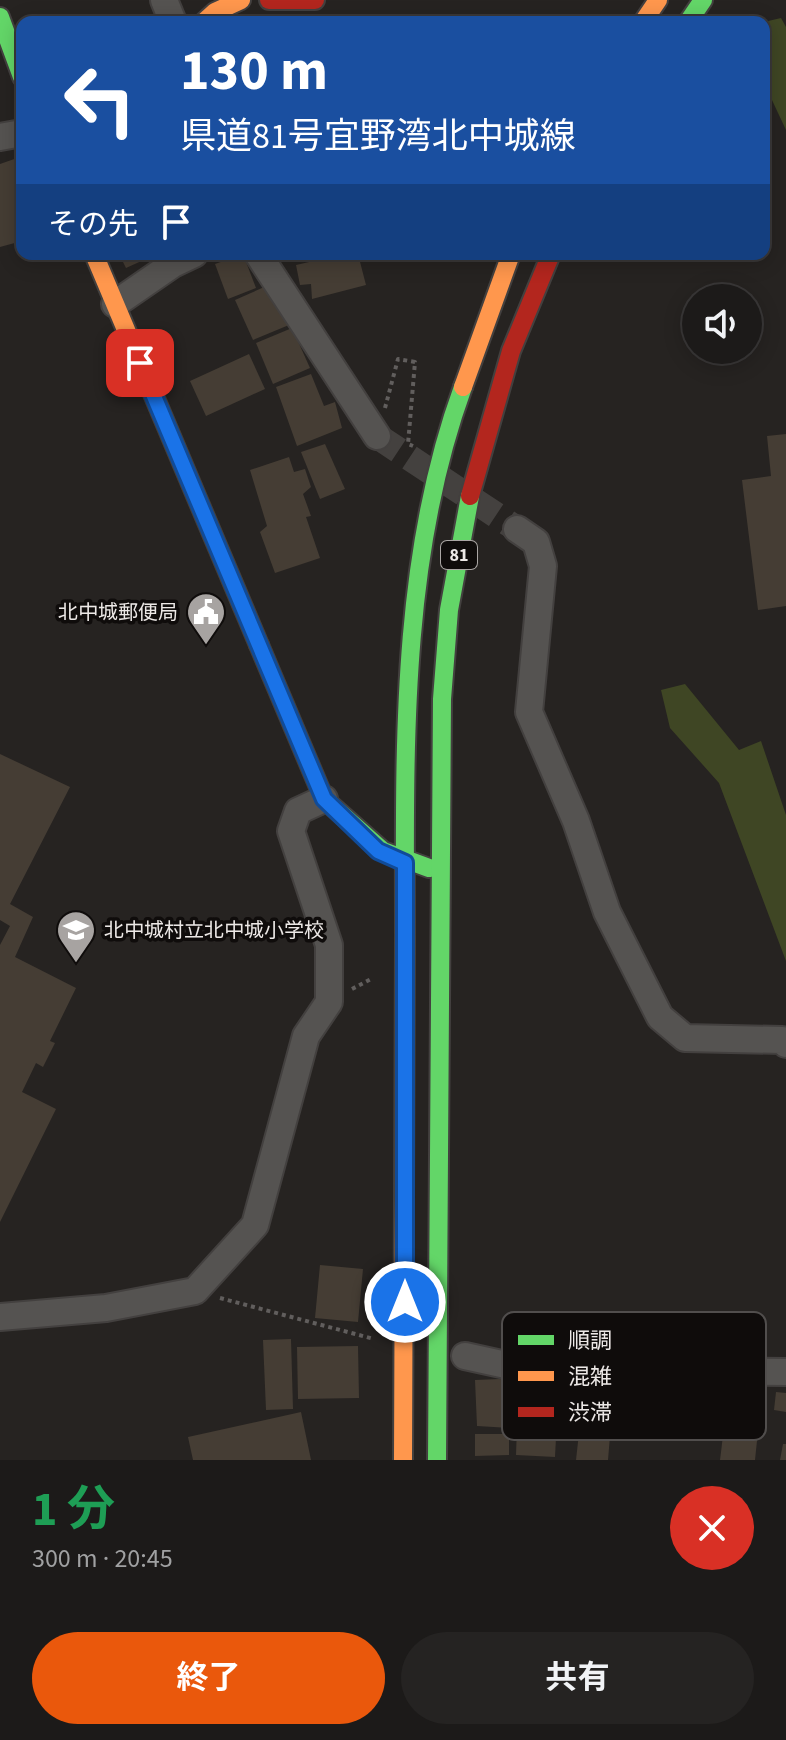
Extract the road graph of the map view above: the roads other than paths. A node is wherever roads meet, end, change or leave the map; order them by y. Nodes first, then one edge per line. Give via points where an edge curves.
1 (241, 0) edge
2 (269, 0) edge
3 (315, 0) edge
4 (211, 16) edge
5 (0, 17) edge
6 (6, 52) edge
7 (97, 260) edge
8 (185, 260) edge
9 (262, 260) edge
10 (508, 260) edge
11 (548, 260) edge
12 (115, 304) junction
13 (377, 436) tunnel mouth
14 (517, 529) tunnel mouth
15 (324, 799) junction
16 (405, 863) junction
17 (441, 870) junction
18 (786, 1044) edge
19 (0, 1317) edge
20 (465, 1356) dead end
21 (502, 1364) edge
22 (766, 1372) edge
23 (786, 1372) edge
24 (403, 1460) edge
25 (437, 1460) edge

1 - 4 main road
2 - 3 main road
5 - 6 main road
7 - 12 main road
8 - 12 street
9 - 13 street
10 - 16 main road, 81 via 449,424 419,564 407,682
11 - 17 main road, 81 via 493,407 458,559 444,665
12 - 15 main road
14 - 18 street via 536,542 543,566 529,712 576,821 607,912 660,1017 685,1038
15 - 16 main road via 378,851
15 - 19 street via 298,811 291,831 329,945 329,1002 306,1036 255,1225 195,1291 106,1308
16 - 17 main road
16 - 24 main road, 81
17 - 25 main road, 81
20 - 21 street
22 - 23 street

